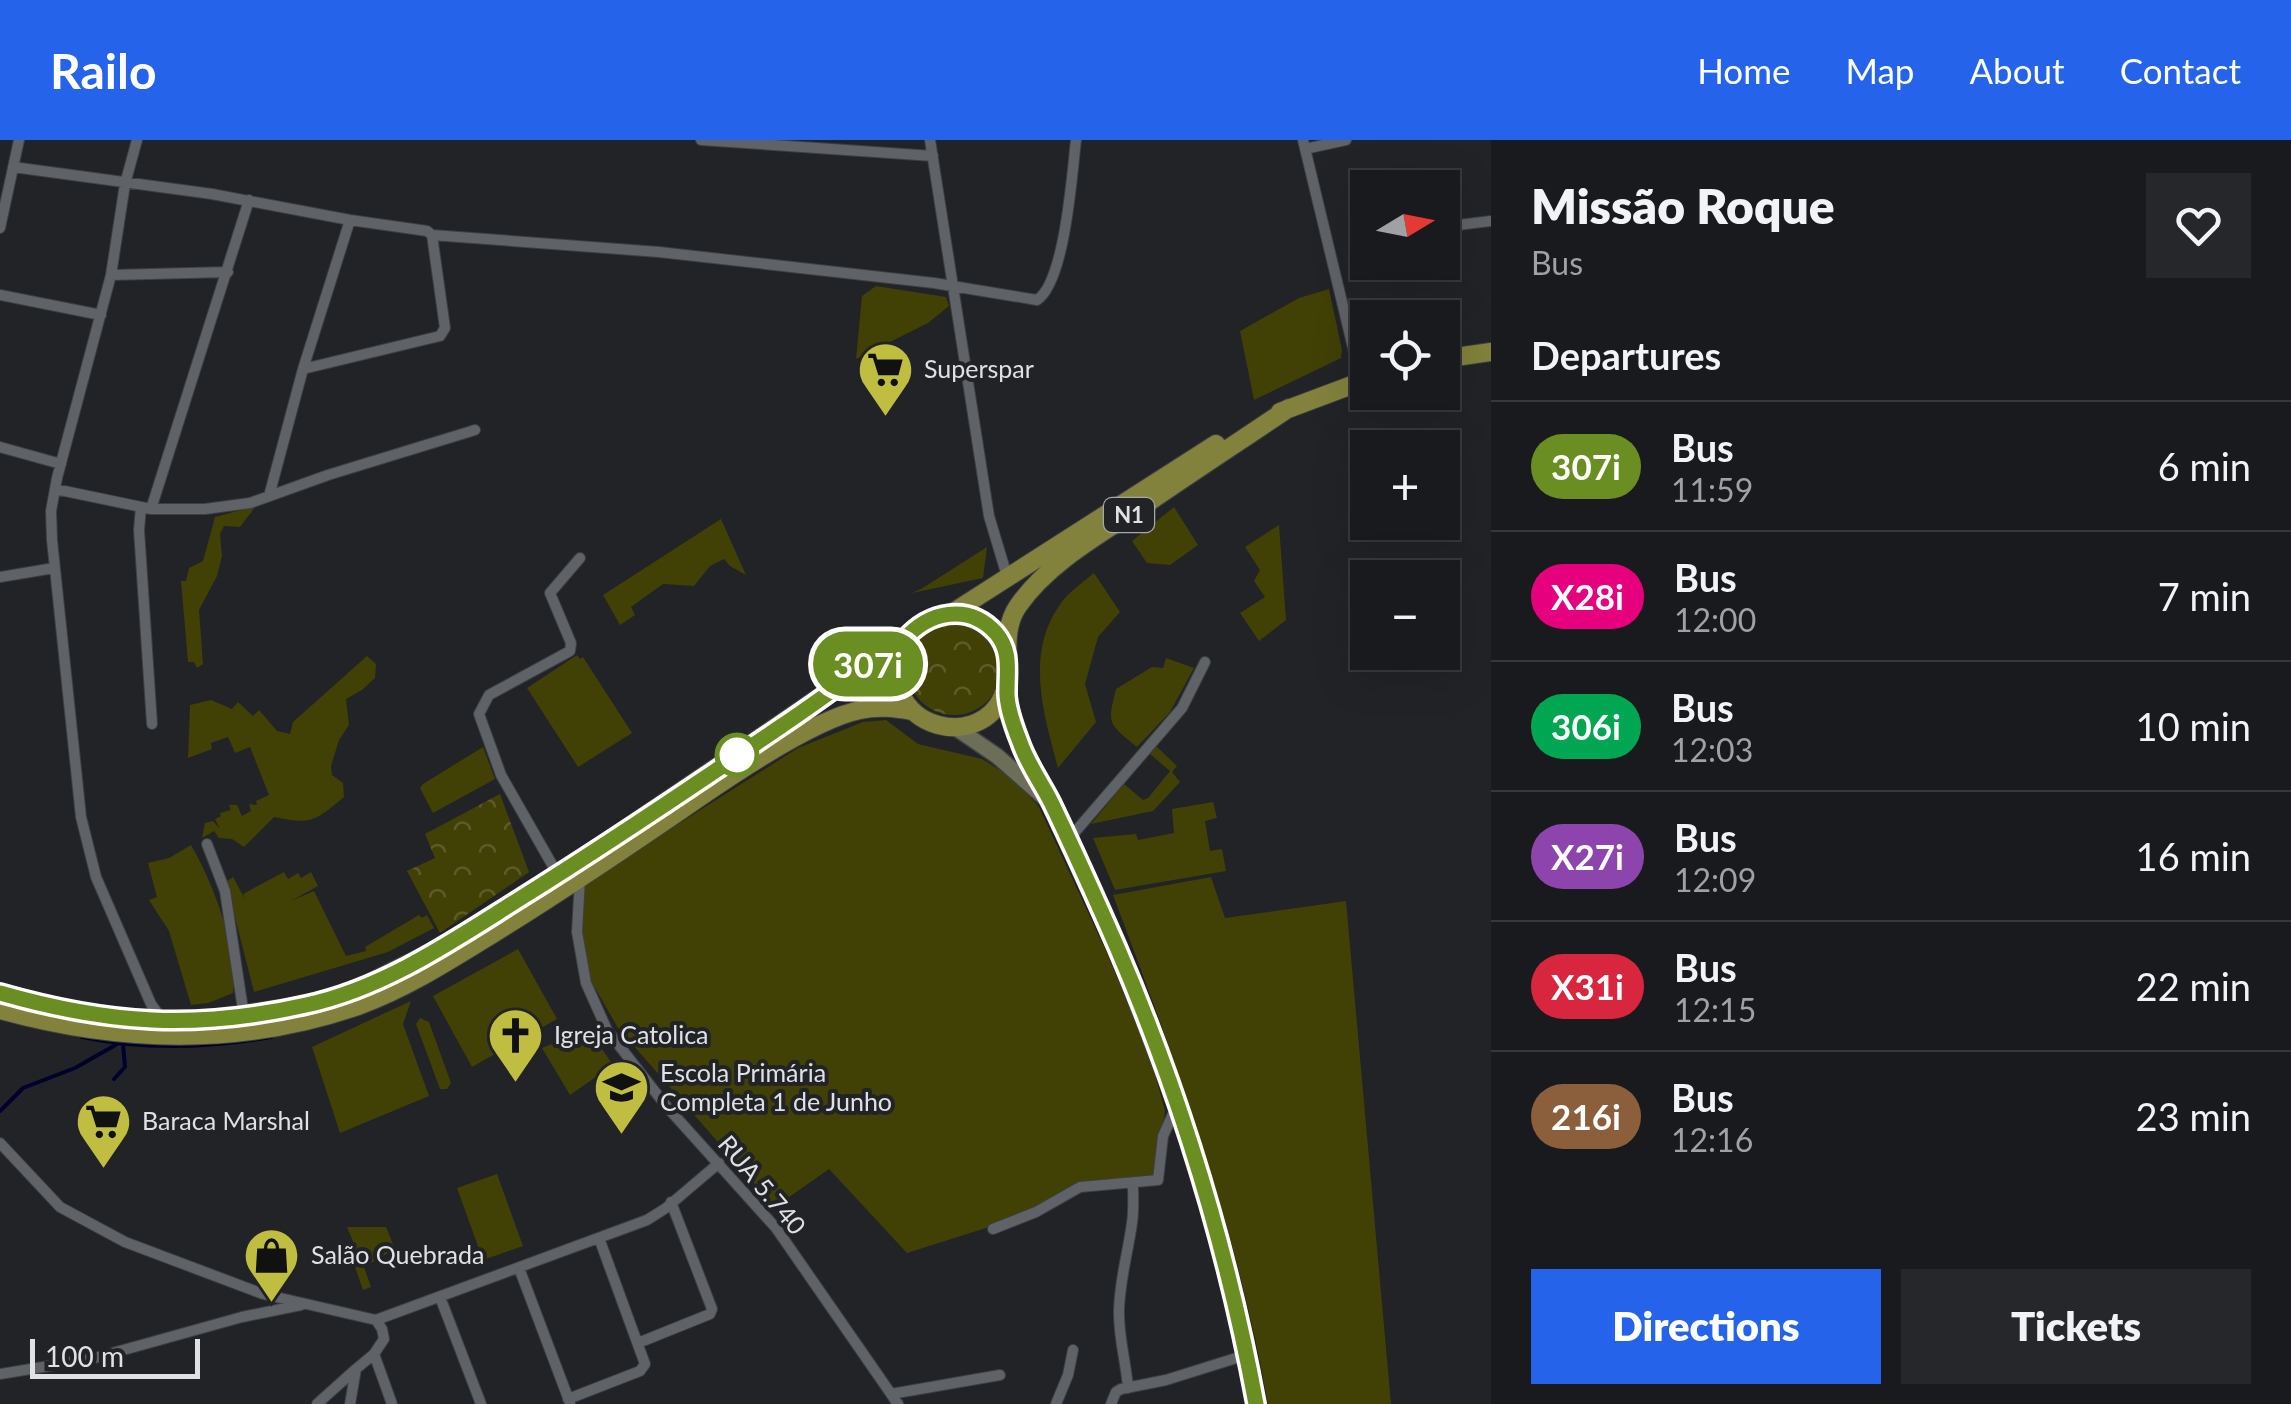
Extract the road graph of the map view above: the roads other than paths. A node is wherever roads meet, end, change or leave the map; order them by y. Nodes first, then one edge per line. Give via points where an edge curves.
1 (19, 140) edge
2 (137, 140) edge
3 (701, 140) edge
4 (930, 140) edge
5 (1076, 140) edge
6 (1346, 140) edge
7 (1304, 145) edge
8 (933, 156) junction
9 (12, 167) junction
10 (126, 184) junction
11 (249, 200) junction
12 (350, 220) junction
13 (1491, 221) edge
14 (1460, 225) edge
15 (0, 228) edge
16 (432, 235) junction
17 (228, 272) junction
18 (112, 275) junction
19 (954, 286) junction
20 (0, 295) edge
21 (101, 316) junction
22 (1350, 325) edge
23 (1491, 352) edge
24 (1460, 356) edge
25 (303, 369) junction
26 (1350, 385) edge
27 (1289, 408) junction
28 (475, 430) dead end
29 (0, 447) edge
30 (61, 464) junction
31 (55, 489) junction
32 (268, 496) junction
33 (146, 508) junction
34 (580, 558) dead end
35 (54, 568) junction
36 (1006, 576) junction
37 (0, 577) edge
38 (952, 613) junction
39 (904, 640) junction
40 (1006, 652) junction
41 (1204, 662) dead end
42 (1006, 693) junction
43 (912, 710) junction
44 (152, 724) dead end
45 (956, 728) junction
46 (1056, 813) junction
47 (1070, 839) junction
48 (207, 844) dead end
49 (558, 874) junction
50 (580, 878) junction
51 (0, 994) edge
52 (0, 1010) edge
53 (244, 1016) junction
54 (164, 1023) junction
55 (1176, 1107) junction
56 (0, 1142) edge
57 (719, 1162) junction
58 (1134, 1183) junction
59 (671, 1202) junction
60 (992, 1229) dead end
61 (599, 1238) junction
62 (519, 1268) junction
63 (440, 1297) junction
64 (302, 1304) junction
65 (376, 1320) junction
66 (638, 1343) junction
67 (1072, 1350) dead end
68 (374, 1354) junction
69 (1246, 1354) junction
70 (356, 1369) junction
71 (0, 1374) edge
72 (1000, 1375) dead end
73 (1128, 1388) junction
74 (894, 1399) edge
75 (569, 1402) edge
76 (317, 1404) edge
77 (350, 1404) edge
78 (392, 1404) edge
79 (482, 1404) edge
80 (1056, 1404) edge
81 (1111, 1404) edge
82 (1256, 1404) edge

1 - 9 street
2 - 10 street
3 - 8 street
4 - 8 street
5 - 19 street via 1066,219 1046,294 1037,300
6 - 7 street
7 - 22 street
8 - 19 street
9 - 10 street
9 - 15 street
10 - 11 street
10 - 18 street
11 - 12 street
11 - 17 street
12 - 16 street
12 - 25 street
13 - 14 street
16 - 19 street via 659,252
16 - 25 street via 445,328 440,336
17 - 18 street
17 - 33 street
18 - 21 street
19 - 36 street via 992,533
20 - 21 street
21 - 30 street
23 - 24 highway
25 - 32 street
26 - 27 highway, N1
27 - 36 highway, N1 via 1177,466
27 - 40 highway, N1 via 1038,583 1015,609
28 - 32 street
29 - 30 street
30 - 31 street
31 - 33 street
31 - 35 street
32 - 33 street via 205,509
33 - 44 street via 138,530
34 - 49 street via 550,594 570,651 490,695 479,714 501,774
35 - 37 street
35 - 54 street via 88,850 110,914
36 - 38 highway, N1
38 - 39 highway, N1 via 917,626
38 - 40 highway via 986,624
39 - 43 highway via 896,676
39 - 49 highway
40 - 42 highway, N1
41 - 47 street via 1182,708
42 - 45 highway via 986,717
42 - 46 main road via 1020,744
43 - 45 highway
43 - 50 highway via 857,710 824,724 725,780
45 - 46 main road via 997,756
46 - 47 main road
47 - 55 main road
48 - 53 street via 225,892
49 - 53 highway via 440,948 356,990
50 - 52 highway via 404,985 314,1020 211,1038 158,1037 104,1033
50 - 57 street, RUA 5.740 via 577,932 586,983 607,1030
51 - 54 highway via 104,1018
53 - 54 highway
55 - 58 street via 1163,1136 1160,1177
55 - 69 main road via 1220,1238
56 - 64 street via 72,1216 149,1252
57 - 59 street
57 - 74 street, RUA 5.740 via 776,1228
58 - 60 street via 1080,1187
58 - 73 street via 1119,1308
59 - 61 street
59 - 66 street via 712,1309
61 - 62 street
61 - 66 street
62 - 63 street
62 - 75 street
63 - 65 street
63 - 79 street
64 - 65 street
64 - 71 street via 92,1359
65 - 68 street via 384,1340
66 - 75 street via 645,1364 640,1371
67 - 80 street
68 - 70 street
68 - 78 street
69 - 73 street
69 - 82 main road
70 - 76 street
70 - 77 street
72 - 74 street
73 - 81 street via 1116,1392

